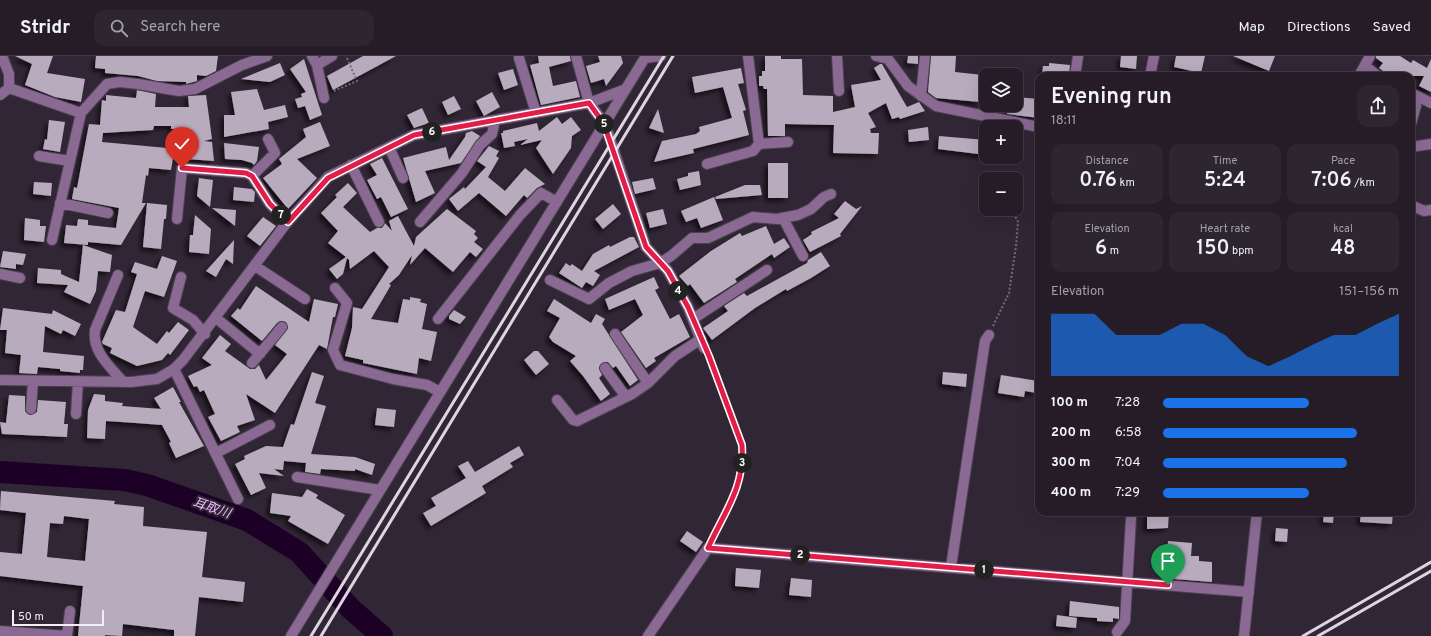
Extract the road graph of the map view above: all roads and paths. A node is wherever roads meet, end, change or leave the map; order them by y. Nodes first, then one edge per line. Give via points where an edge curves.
1 (2, 56) edge
2 (267, 56) edge
3 (332, 56) edge
4 (346, 56) edge
5 (576, 56) edge
6 (661, 56) edge
7 (748, 56) edge
8 (837, 56) edge
9 (876, 56) edge
10 (925, 56) edge
11 (1078, 56) edge
12 (1154, 56) edge
13 (1370, 56) edge
14 (645, 57) edge
15 (519, 58) dead end
16 (314, 60) edge
17 (1365, 66) junction
18 (1076, 72) edge
19 (1151, 72) edge
20 (1361, 72) edge
21 (1373, 72) edge
22 (9, 88) junction
23 (626, 89) junction
24 (839, 91) dead end
25 (0, 95) edge
26 (1415, 95) edge
27 (921, 96) junction
28 (324, 97) joint
29 (589, 103) junction
30 (1431, 103) edge
31 (1416, 106) dead end
32 (1415, 110) edge
33 (81, 113) junction
34 (536, 114) junction
35 (495, 121) junction
36 (604, 124) junction
37 (1035, 126) edge
38 (268, 139) dead end
39 (788, 142) dead end
40 (759, 144) junction
41 (1431, 144) edge
42 (389, 146) junction
43 (1415, 146) edge
44 (40, 156) dead end
45 (70, 161) junction
46 (707, 164) dead end
47 (351, 165) junction
48 (252, 176) junction
49 (403, 178) dead end
50 (831, 194) dead end
51 (556, 202) junction
52 (60, 204) junction
53 (1415, 208) edge
54 (1431, 210) edge
55 (108, 213) dead end
56 (1015, 216) edge
57 (783, 218) junction
58 (177, 219) dead end
59 (288, 222) junction
60 (378, 222) dead end
61 (420, 222) dead end
62 (52, 240) dead end
63 (803, 256) dead end
64 (660, 263) junction
65 (255, 266) junction
66 (768, 270) dead end
67 (0, 274) edge
68 (118, 274) dead end
69 (181, 277) dead end
70 (20, 278) dead end
71 (550, 280) dead end
72 (335, 288) dead end
73 (305, 299) dead end
74 (216, 318) junction
75 (438, 319) dead end
76 (693, 319) junction
77 (282, 327) dead end
78 (204, 334) junction
79 (615, 334) dead end
80 (989, 335) joint
81 (702, 344) junction
82 (260, 354) junction
83 (252, 364) dead end
84 (605, 368) dead end
85 (174, 369) junction
86 (0, 380) edge
87 (32, 381) junction
88 (78, 381) junction
89 (123, 382) junction
90 (648, 383) junction
91 (440, 392) junction
92 (626, 397) junction
93 (557, 400) dead end
94 (31, 409) dead end
95 (76, 414) dead end
96 (270, 425) dead end
97 (216, 453) junction
98 (298, 477) dead end
99 (380, 490) junction
100 (238, 499) dead end
101 (1256, 516) edge
102 (1131, 518) dead end
103 (708, 548) junction
104 (952, 567) junction
105 (1128, 582) junction
106 (1249, 592) junction
107 (70, 611) dead end
108 (0, 631) edge
109 (1117, 632) dead end
110 (67, 636) edge
111 (291, 636) edge
112 (648, 636) edge
113 (1244, 636) edge

1 - 22 street via 9,74
2 - 33 street via 195,89 179,91 120,82 107,84
3 - 16 street
4 - 28 path via 358,82
5 - 29 street
6 - 14 street
7 - 40 street
8 - 24 street
9 - 27 street via 888,59 908,86
10 - 27 street
11 - 18 street
12 - 19 street
13 - 17 street
14 - 23 street
15 - 34 street
16 - 28 street
17 - 20 street
17 - 21 street
22 - 25 street
22 - 33 street
23 - 29 street
23 - 36 street
26 - 30 street
27 - 37 street via 947,110
29 - 34 street
29 - 36 street
31 - 32 street
33 - 45 street
34 - 35 street
35 - 42 street via 414,135
35 - 61 street via 492,134 480,145 462,173
36 - 51 street
36 - 64 street via 646,247
38 - 48 street via 274,153
39 - 40 street
40 - 46 street via 753,151
41 - 43 street
42 - 47 street
42 - 49 street
44 - 45 street
45 - 52 street
47 - 59 street via 328,178
47 - 60 street
48 - 58 street via 246,173 182,168
48 - 59 street via 270,204
50 - 57 street via 811,209
51 - 75 street via 541,194 520,215
51 - 91 street
52 - 55 street
52 - 62 street
53 - 54 street via 1424,211
56 - 80 path via 1018,222 1009,293
57 - 63 street
57 - 64 street via 753,217 708,238 692,238
59 - 65 street
64 - 71 street via 609,283 589,299
64 - 76 street via 668,271
65 - 73 street
65 - 74 street
66 - 76 street
67 - 70 street
68 - 89 street via 95,330 94,340 95,348
69 - 78 street via 173,308 193,320
72 - 91 street via 347,303 333,350 340,365 427,385
74 - 78 street
74 - 82 street
76 - 81 street
77 - 82 street
78 - 85 street
79 - 90 street
80 - 104 street via 985,341
81 - 90 street via 675,356
81 - 103 path via 742,445 743,457 731,506
82 - 83 street
84 - 92 street
85 - 89 street via 157,379
85 - 97 street
86 - 87 street
87 - 88 street
87 - 94 street
88 - 89 street
88 - 95 street
90 - 92 street
91 - 99 street
92 - 93 street via 577,421 573,420
96 - 97 street
97 - 100 street
98 - 99 street
99 - 111 street
101 - 106 street
102 - 105 street
103 - 104 street
103 - 112 street
104 - 105 street
105 - 106 street
105 - 109 street via 1125,621
106 - 113 street
107 - 110 street
108 - 110 street

